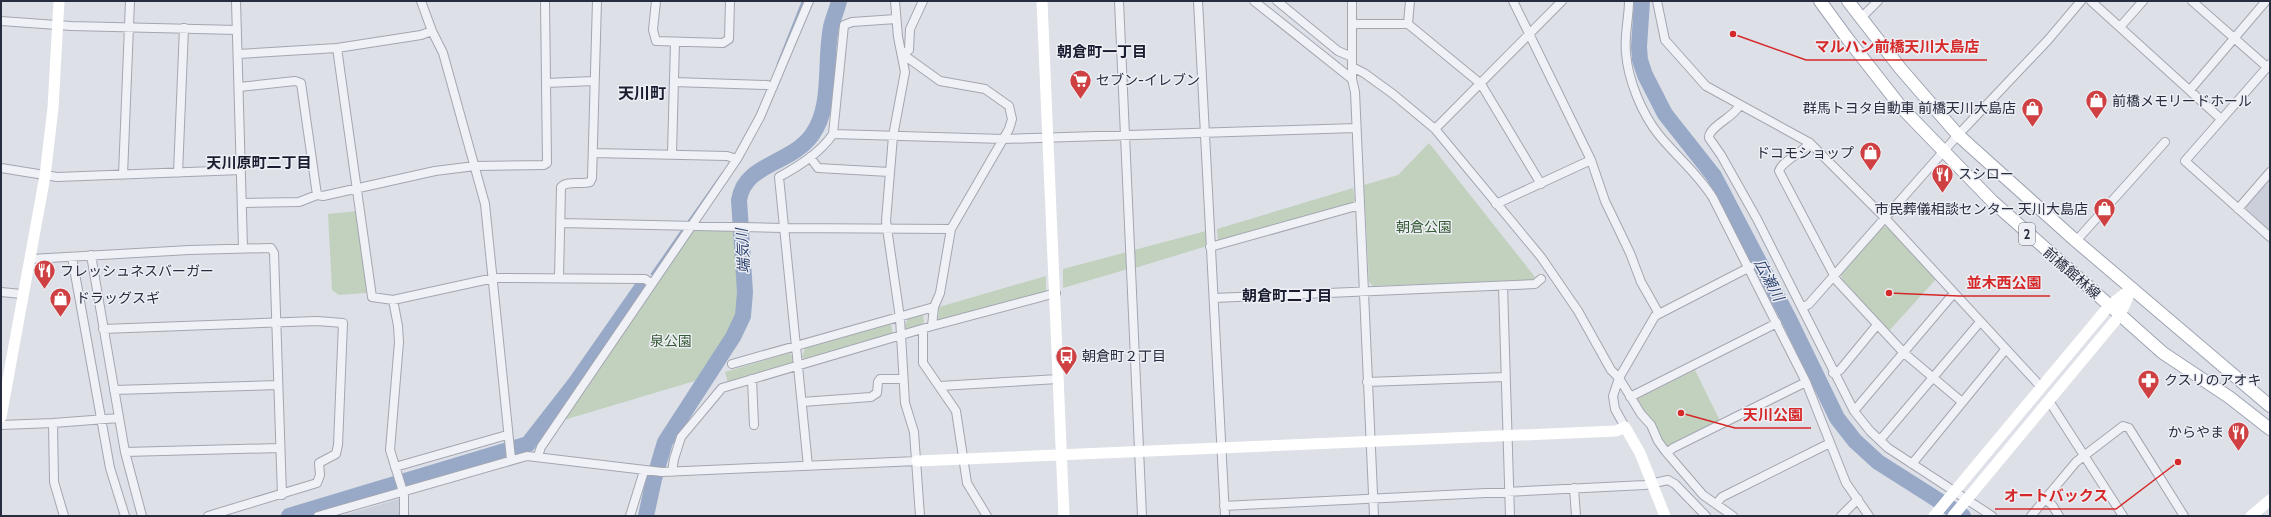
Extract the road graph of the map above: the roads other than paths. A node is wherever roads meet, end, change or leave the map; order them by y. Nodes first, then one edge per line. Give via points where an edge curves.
1 (60, 1) edge
2 (130, 1) edge
3 (236, 1) edge
4 (421, 1) edge
5 (545, 1) edge
6 (597, 1) edge
7 (656, 1) edge
8 (730, 1) edge
9 (809, 1) edge
10 (895, 1) edge
11 (923, 1) edge
12 (1042, 1) edge
13 (1119, 1) edge
14 (1198, 1) edge
15 (1254, 1) edge
16 (1277, 1) edge
17 (1352, 1) edge
18 (1410, 1) edge
19 (1513, 1) edge
20 (1562, 1) edge
21 (1629, 1) edge
22 (1657, 1) edge
23 (1820, 1) edge
24 (1848, 1) edge
25 (1878, 1) edge
26 (2081, 1) edge
27 (2091, 1) edge
28 (2143, 1) edge
29 (2192, 1) edge
30 (2266, 1) edge
31 (2202, 4) edge
32 (1861, 18) junction
33 (896, 19) junction
34 (1, 21) edge
35 (1352, 24) junction
36 (1408, 24) junction
37 (58, 25) junction
38 (129, 26) junction
39 (2120, 27) junction
40 (184, 28) junction
41 (237, 30) junction
42 (432, 31) junction
43 (1529, 33) junction
44 (2233, 38) junction
45 (910, 41) junction
46 (675, 42) junction
47 (898, 42) junction
48 (337, 48) junction
49 (238, 54) junction
50 (902, 55) junction
51 (1352, 57) junction
52 (2268, 65) edge
53 (1352, 67) junction
54 (1352, 79) junction
55 (594, 81) junction
56 (674, 82) junction
57 (546, 83) junction
58 (1481, 84) junction
59 (239, 87) junction
60 (772, 87) junction
61 (2190, 90) junction
62 (1739, 106) junction
63 (2221, 119) junction
64 (1356, 128) junction
65 (1435, 129) junction
66 (1205, 132) junction
67 (833, 134) junction
68 (1125, 134) junction
69 (1958, 135) junction
70 (893, 136) junction
71 (1048, 137) junction
72 (1004, 139) junction
73 (2165, 142) dead end
74 (1810, 143) junction
75 (1943, 152) junction
76 (593, 153) junction
77 (672, 154) junction
78 (810, 157) junction
79 (737, 159) junction
80 (1591, 160) junction
81 (475, 166) junction
82 (1, 168) edge
83 (241, 170) junction
84 (178, 172) junction
85 (889, 172) junction
86 (2270, 172) edge
87 (123, 175) junction
88 (45, 176) junction
89 (1541, 184) junction
90 (357, 188) junction
91 (317, 195) junction
92 (242, 203) junction
93 (1496, 204) junction
94 (1360, 205) junction
95 (2238, 209) junction
96 (1885, 218) junction
97 (561, 223) junction
98 (691, 226) junction
99 (783, 228) junction
100 (887, 229) junction
101 (952, 229) junction
102 (2270, 236) edge
103 (2076, 241) junction
104 (1210, 247) junction
105 (243, 248) junction
106 (91, 255) junction
107 (72, 257) junction
108 (31, 259) junction
109 (1750, 267) junction
110 (1834, 276) junction
111 (494, 278) junction
112 (559, 278) junction
113 (1541, 279) dead end
114 (651, 283) junction
115 (1502, 286) junction
116 (2132, 288) junction
117 (1365, 291) junction
118 (1, 292) edge
119 (1056, 293) junction
120 (1954, 293) junction
121 (22, 294) junction
122 (1214, 298) junction
123 (393, 300) junction
124 (2109, 306) junction
125 (934, 307) junction
126 (1802, 308) junction
127 (1658, 312) junction
128 (2120, 315) junction
129 (900, 318) junction
130 (1980, 322) junction
131 (276, 323) junction
132 (1777, 323) junction
133 (1877, 325) junction
134 (932, 326) junction
135 (103, 329) junction
136 (923, 330) junction
137 (902, 336) junction
138 (795, 345) junction
139 (2006, 350) junction
140 (1904, 353) junction
141 (732, 364) dead end
142 (798, 366) junction
143 (1834, 373) junction
144 (1505, 376) junction
145 (903, 378) junction
146 (1619, 378) junction
147 (1933, 378) junction
148 (752, 379) junction
149 (1058, 379) junction
150 (1367, 382) junction
151 (1806, 382) junction
152 (278, 385) junction
153 (940, 386) junction
154 (2041, 387) junction
155 (114, 390) junction
156 (1630, 396) junction
157 (2048, 401) junction
158 (802, 402) junction
159 (1962, 402) junction
160 (2270, 406) edge
161 (1854, 411) junction
162 (1, 416) edge
163 (101, 418) junction
164 (119, 418) junction
165 (53, 423) junction
166 (1, 425) edge
167 (754, 425) dead end
168 (1625, 427) junction
169 (2270, 429) edge
170 (507, 435) junction
171 (1508, 436) junction
172 (1880, 440) junction
173 (1371, 443) junction
174 (1830, 443) junction
175 (279, 448) junction
176 (1220, 448) junction
177 (125, 452) junction
178 (509, 452) junction
179 (1139, 452) junction
180 (1667, 453) junction
181 (2084, 455) junction
182 (538, 456) junction
183 (1061, 456) junction
184 (964, 459) junction
185 (917, 461) junction
186 (1912, 464) junction
187 (808, 466) junction
188 (396, 467) junction
189 (647, 471) junction
190 (672, 472) junction
191 (1652, 484) junction
192 (401, 487) junction
193 (1574, 488) junction
194 (1510, 491) junction
195 (1952, 494) junction
196 (282, 495) junction
197 (1858, 499) junction
198 (2045, 499) junction
199 (1373, 500) junction
200 (2270, 500) edge
201 (1964, 502) junction
202 (1716, 504) junction
203 (1224, 506) junction
204 (1936, 514) edge
205 (1989, 515) edge
206 (64, 516) edge
207 (125, 516) edge
208 (142, 516) edge
209 (208, 516) edge
210 (318, 516) edge
211 (404, 516) edge
212 (630, 516) edge
213 (920, 516) edge
214 (986, 516) edge
215 (1064, 516) edge
216 (1142, 516) edge
217 (1225, 516) edge
218 (1374, 516) edge
219 (1510, 516) edge
220 (1576, 516) edge
221 (1665, 516) edge
222 (1706, 516) edge
223 (1733, 516) edge
224 (1841, 516) edge
225 (1869, 516) edge
226 (1953, 516) edge
227 (2031, 516) edge
228 (2059, 516) edge
229 (2123, 516) edge
230 (2184, 516) edge
231 (2251, 516) edge

1 - 37 street
2 - 38 street
3 - 41 street
4 - 42 street
5 - 57 street
6 - 55 street
7 - 46 street via 654,38 658,41
8 - 46 street via 728,41
9 - 60 street
10 - 33 street
11 - 45 street via 910,29
12 - 71 street
13 - 68 street
14 - 66 street
15 - 54 street
16 - 51 street via 1338,51
17 - 35 street
18 - 36 street
19 - 43 street
20 - 43 street
21 - 109 street via 1627,60 1642,106 1658,133 1702,181
22 - 62 street via 1665,40 1706,86
23 - 75 main road, 前橋館林線 / 2 via 1888,91
24 - 32 main road, 前橋館林線 / 2
25 - 32 street
26 - 69 street via 2048,40
27 - 39 street
28 - 39 street
29 - 31 street
30 - 44 street
31 - 44 street
32 - 69 main road, 前橋館林線 / 2
33 - 47 street
33 - 67 street via 852,22 844,25
34 - 37 street
35 - 36 street
35 - 51 street
36 - 58 street
37 - 38 street
37 - 88 street via 53,108
38 - 40 street
38 - 87 street
39 - 61 street
40 - 41 street
40 - 84 street
41 - 49 street
42 - 48 street
42 - 81 street via 443,53
43 - 58 street
43 - 80 street
44 - 52 street
44 - 61 street
45 - 47 street via 904,45
45 - 50 street via 908,52
46 - 56 street
47 - 50 street
48 - 49 street
48 - 90 street
49 - 59 street
50 - 70 street via 905,72
50 - 72 street via 940,81 985,89 1007,104 1012,119
51 - 53 street
52 - 63 street
53 - 54 street
53 - 65 street via 1393,94
54 - 64 street
55 - 57 street
55 - 76 street
56 - 60 street
56 - 77 street
57 - 81 street via 547,163
58 - 65 street
58 - 89 street
59 - 83 street
59 - 91 street via 301,82
60 - 79 street via 754,129
61 - 63 street
62 - 74 street
62 - 126 street via 1736,112 1711,131 1708,138 1735,179
63 - 95 street via 2185,161
64 - 66 street
64 - 94 street
65 - 93 street
66 - 68 street
66 - 104 street
67 - 70 street
67 - 78 street via 826,145
68 - 71 street
68 - 179 street
69 - 75 street
69 - 103 main road, 前橋館林線 / 2
70 - 72 street
70 - 85 street
71 - 72 street
71 - 119 street
72 - 101 street
73 - 103 street
74 - 96 street
74 - 110 street via 1779,171
75 - 96 street
75 - 124 main road, 前橋館林線 / 2 via 2018,225
76 - 77 street
76 - 97 street via 590,182 563,184 561,187
77 - 79 street via 727,156
78 - 85 street via 818,168
78 - 99 street via 779,177
79 - 98 street
80 - 89 street
80 - 127 street via 1605,201 1630,252 1641,282
81 - 90 street via 435,171
81 - 111 street via 485,204
82 - 88 street
83 - 84 street
83 - 92 street
84 - 87 street
85 - 100 street
86 - 95 street
87 - 88 street
88 - 108 street
89 - 93 street
90 - 91 street via 323,196
90 - 123 street via 372,297
91 - 92 street via 299,202
92 - 105 street
93 - 146 street via 1541,257 1578,311 1611,370
94 - 104 street
94 - 117 street
95 - 102 street
96 - 110 street
96 - 120 street
97 - 98 street
97 - 112 street
98 - 99 street
98 - 114 street
99 - 100 street
99 - 138 street
100 - 101 street
100 - 129 street
101 - 125 street via 940,293
103 - 116 main road, 前橋館林線 / 2
104 - 122 street
105 - 106 street
105 - 131 street via 268,247 273,250
106 - 107 street
106 - 135 street
107 - 108 street
107 - 163 street
108 - 121 street
109 - 127 street
109 - 132 street
110 - 126 street via 1809,304
110 - 133 street
111 - 112 street
111 - 123 street
111 - 170 street
112 - 114 street via 646,279
113 - 115 street via 1535,284
114 - 182 street via 540,447
115 - 117 street
115 - 144 street
116 - 124 street
116 - 128 street
116 - 160 main road, 前橋館林線 / 2
117 - 122 street
117 - 150 street
118 - 121 street
119 - 134 street
119 - 149 street
120 - 130 street
120 - 140 street
121 - 162 street
122 - 176 street
123 - 188 street via 399,333 390,450
124 - 128 main road, 前橋館林線 / 2
124 - 154 street
125 - 129 street
125 - 134 street
126 - 143 street
127 - 146 street
128 - 157 street
128 - 169 main road, 前橋館林線 / 2 via 2163,353 2229,397
129 - 137 street
129 - 138 street
130 - 139 street
130 - 147 street
131 - 135 street
131 - 152 street
131 - 196 street via 341,322 343,325 336,454 319,463 320,475 317,483
132 - 151 street
132 - 156 street
133 - 140 street
133 - 143 street via 1840,370
134 - 136 street
135 - 155 street
136 - 137 street
136 - 153 street via 923,363
137 - 142 street
137 - 145 street
138 - 141 street
138 - 142 street
139 - 154 street
139 - 159 street
140 - 147 street
140 - 161 street
142 - 148 street
142 - 158 street
143 - 161 street
144 - 150 street
144 - 171 street
145 - 158 street via 880,378 877,394 871,397
145 - 185 street via 905,403 914,432
146 - 156 street
146 - 168 street via 1613,403
147 - 159 street
147 - 172 street
148 - 167 street
148 - 190 street via 718,391 681,437
149 - 153 street
149 - 183 street
150 - 173 street
151 - 174 street
151 - 180 street
152 - 155 street
152 - 175 street
153 - 184 street via 956,411
154 - 195 street
155 - 164 street
156 - 180 street
157 - 181 street
157 - 201 street
158 - 187 street
159 - 186 street
161 - 172 street
163 - 164 street
163 - 165 street
163 - 207 street via 110,468
164 - 177 street
165 - 166 street
165 - 206 street via 54,482
168 - 171 street via 1616,431
168 - 191 street
170 - 178 street
170 - 188 street
171 - 173 street
171 - 194 street
172 - 186 street
173 - 176 street
173 - 199 street
174 - 197 street via 1846,483
174 - 202 street via 1722,497
175 - 177 street
175 - 196 street
176 - 179 street
176 - 203 street
177 - 208 street
178 - 182 street
178 - 192 street
179 - 183 street
179 - 216 street
180 - 202 street via 1699,490
181 - 198 street
181 - 229 street
181 - 230 street via 2121,427 2126,427
182 - 189 street
183 - 184 street
183 - 215 street
184 - 185 street
184 - 214 street via 967,483
185 - 187 street
185 - 213 street
186 - 195 street
187 - 190 street
188 - 192 street
189 - 190 street
189 - 212 street
191 - 193 street
191 - 221 street
191 - 222 street via 1670,480
192 - 210 street
192 - 211 street
193 - 194 street
193 - 220 street
194 - 199 street
194 - 219 street
195 - 201 street
195 - 204 street
196 - 209 street
197 - 224 street
197 - 225 street
198 - 227 street
198 - 228 street
199 - 203 street
199 - 218 street
200 - 231 street
201 - 205 street
201 - 226 street
202 - 223 street
203 - 217 street

